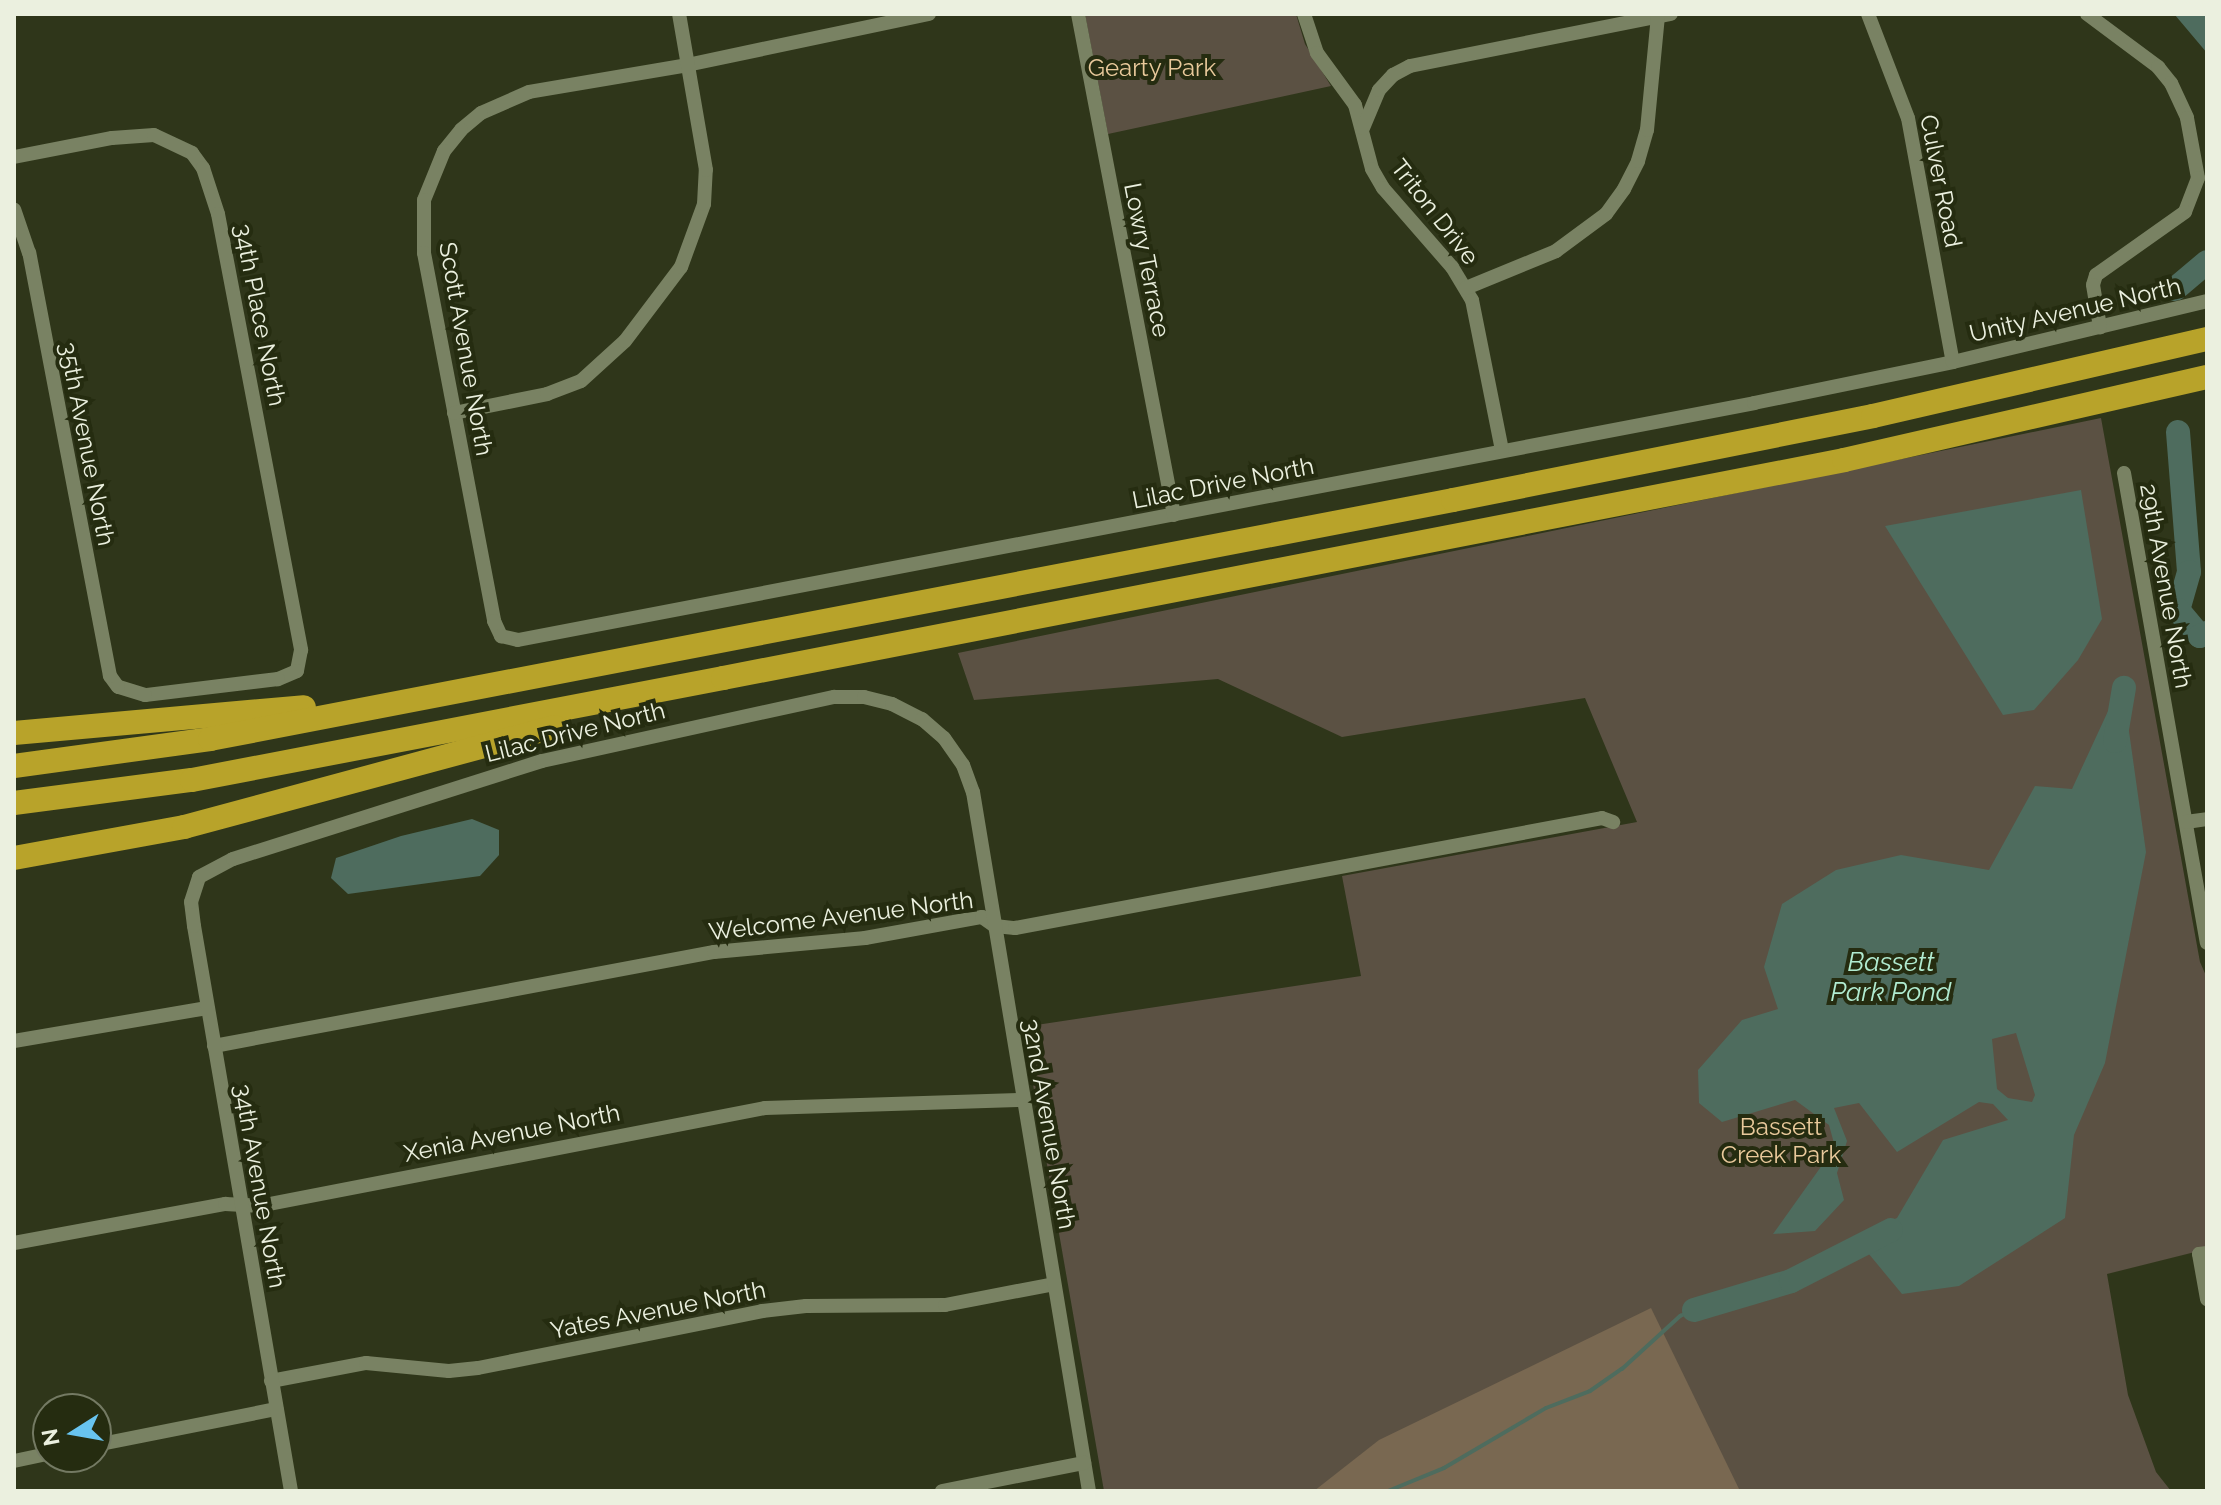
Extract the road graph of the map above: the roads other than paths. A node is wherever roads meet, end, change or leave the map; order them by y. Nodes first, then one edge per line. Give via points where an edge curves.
1 (679, 14) edge
2 (929, 14) edge
3 (1078, 14) edge
4 (1304, 14) edge
5 (1868, 14) edge
6 (2087, 14) edge
7 (1664, 15) edge
8 (688, 65) junction
9 (1363, 128) junction
10 (14, 157) edge
11 (14, 209) edge
12 (1466, 288) junction
13 (2207, 301) edge
14 (2100, 327) junction
15 (2207, 339) edge
16 (1953, 362) junction
17 (2207, 377) edge
18 (454, 413) junction
19 (1502, 450) junction
20 (2124, 473) dead end
21 (1174, 515) junction
22 (501, 636) joint
23 (723, 678) junction
24 (118, 687) joint
25 (457, 691) junction
26 (14, 733) edge
27 (963, 765) joint
28 (14, 766) edge
29 (14, 803) edge
30 (2207, 819) edge
31 (1613, 822) dead end
32 (2186, 822) junction
33 (14, 858) edge
34 (193, 889) joint
35 (995, 926) junction
36 (2207, 943) edge
37 (207, 1008) junction
38 (14, 1041) edge
39 (214, 1046) junction
40 (1023, 1100) junction
41 (241, 1206) junction
42 (14, 1243) edge
43 (2203, 1254) edge
44 (1054, 1284) junction
45 (2207, 1299) edge
46 (271, 1381) junction
47 (276, 1409) junction
48 (112, 1442) edge
49 (1084, 1463) junction
50 (291, 1491) edge
51 (942, 1491) edge
52 (1089, 1491) edge

1 - 8 street
2 - 8 street, Scott Avenue North
3 - 21 street, Lowry Terrace
4 - 9 street, Triton Drive via 1317,53 1355,105
5 - 16 street, Culver Road via 1908,118
6 - 14 street via 2158,67 2171,83 2187,118 2198,178 2194,196 2179,218 2096,275
7 - 9 street via 1410,66 1379,90
7 - 12 street via 1638,161 1606,214 1556,251
8 - 18 street via 703,137 704,204 669,285 625,341 581,381 547,394
8 - 18 street, Scott Avenue North via 504,100 461,130 444,151 428,187 422,227
9 - 12 street, Triton Drive via 1383,188
10 - 24 street, 34th Place North via 154,135 192,153 203,168 218,214 301,650 297,671 278,679 145,695
11 - 24 street, 35th Avenue North via 29,253 106,665
12 - 19 street, Triton Drive
13 - 14 street, Unity Avenue North
14 - 16 street, Unity Avenue North
15 - 25 highway via 1858,420
16 - 19 street, Lilac Drive North
17 - 23 highway via 1844,460
18 - 22 street, Scott Avenue North
19 - 21 street, Lilac Drive North
20 - 32 street, 29th Avenue North
21 - 22 street, Lilac Drive North via 533,637
23 - 29 highway via 192,780
23 - 33 highway via 618,713 507,737 184,827
25 - 26 highway
25 - 28 highway via 210,739
27 - 34 street, Lilac Drive North via 922,719 892,704 834,697 476,779 219,865 199,877
27 - 35 street, 32nd Avenue North via 973,792
30 - 32 street
31 - 35 street, Welcome Avenue North via 1602,818 1015,928
32 - 36 street, 29th Avenue North
34 - 37 street, 34th Avenue North
35 - 39 street, Welcome Avenue North via 982,917 865,938 714,952
35 - 40 street, 32nd Avenue North
37 - 38 street
37 - 39 street, 34th Avenue North
39 - 41 street, 34th Avenue North
40 - 41 street, Xenia Avenue North via 765,1108
40 - 44 street, 32nd Avenue North
41 - 42 street, Xenia Avenue North via 225,1204
41 - 46 street, 34th Avenue North
43 - 45 street
44 - 46 street, Yates Avenue North via 945,1305 762,1311 478,1368 449,1371 366,1363
44 - 49 street, 32nd Avenue North
46 - 47 street, 34th Avenue North
47 - 48 street
47 - 50 street, 34th Avenue North
49 - 51 street
49 - 52 street, 32nd Avenue North

